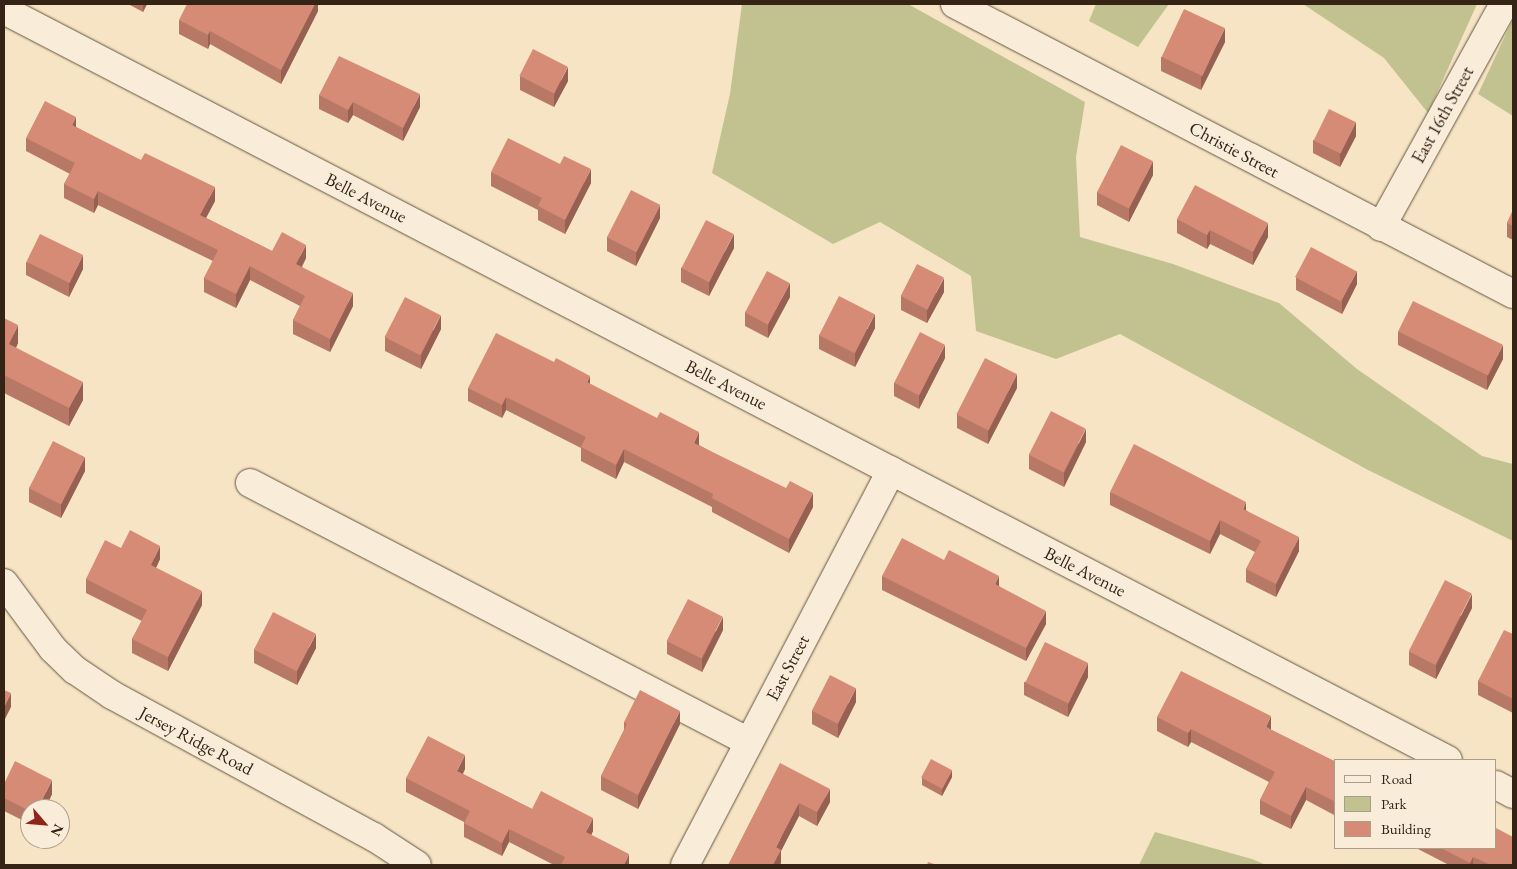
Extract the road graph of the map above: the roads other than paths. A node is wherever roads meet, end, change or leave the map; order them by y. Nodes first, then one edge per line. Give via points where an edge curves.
1 (955, 4) edge
2 (1504, 4) edge
3 (4, 10) edge
4 (1382, 227) junction
5 (1513, 294) edge
6 (891, 471) junction
7 (250, 483) dead end
8 (4, 583) edge
9 (749, 742) junction
10 (1446, 759) edge
11 (1497, 786) edge
12 (1513, 794) edge
13 (417, 865) edge
14 (685, 865) edge

1 - 4 street, Christie Street
2 - 4 street, East 16th Street
3 - 6 street, Belle Avenue
4 - 5 street, Christie Street
6 - 9 street, East Street
6 - 10 street, Belle Avenue
7 - 9 street
8 - 13 street, Jersey Ridge Road via 53,649 75,670 112,695 374,837
9 - 14 street, East Street
11 - 12 street

